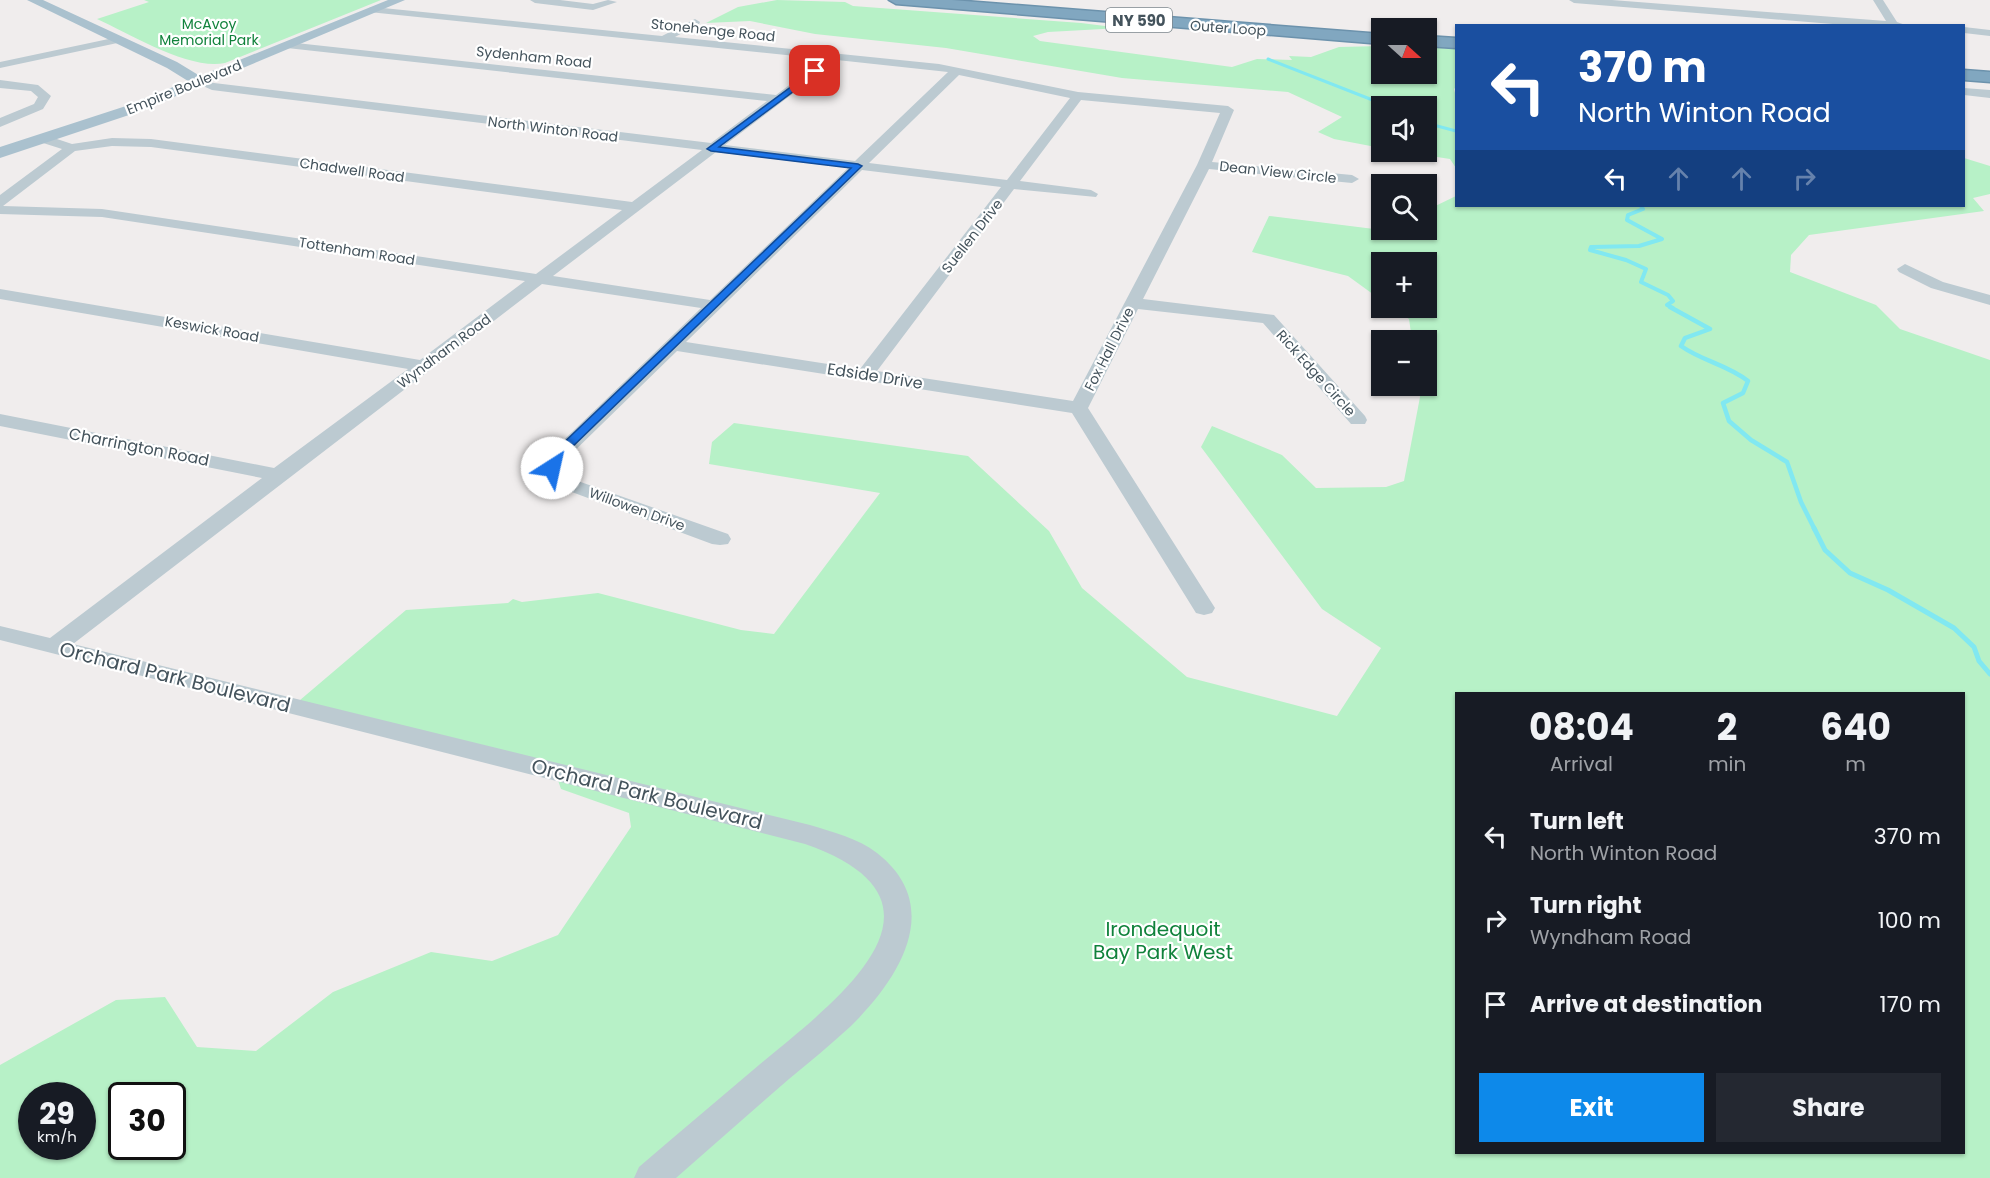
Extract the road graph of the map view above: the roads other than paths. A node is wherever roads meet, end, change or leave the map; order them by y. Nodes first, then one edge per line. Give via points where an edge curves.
1 (33, 0) edge
2 (399, 0) edge
3 (535, 0) edge
4 (591, 0) edge
5 (896, 0) edge
6 (960, 0) edge
7 (1574, 0) edge
8 (1878, 0) edge
9 (612, 2) junction
10 (626, 3) dead end
11 (373, 10) junction
12 (1704, 10) junction
13 (695, 22) dead end
14 (1707, 24) edge
15 (1885, 24) edge
16 (1897, 24) edge
17 (1965, 30) edge
18 (1371, 32) edge
19 (1990, 33) edge
20 (1437, 36) edge
21 (1455, 37) edge
22 (1371, 38) edge
23 (118, 40) junction
24 (662, 40) junction
25 (1437, 42) edge
26 (1455, 43) edge
27 (287, 45) junction
28 (834, 57) junction
29 (252, 60) junction
30 (0, 65) edge
31 (172, 65) junction
32 (1965, 69) edge
33 (956, 71) junction
34 (1990, 71) edge
35 (1965, 75) edge
36 (1990, 77) edge
37 (200, 82) junction
38 (0, 84) edge
39 (1965, 92) edge
40 (1990, 94) edge
41 (1078, 96) junction
42 (777, 99) junction
43 (1228, 110) joint
44 (6, 122) edge
45 (45, 139) junction
46 (70, 148) junction
47 (711, 149) junction
48 (0, 153) edge
49 (1204, 165) junction
50 (858, 166) junction
51 (1352, 179) dead end
52 (1011, 185) junction
53 (1091, 194) dead end
54 (0, 202) edge
55 (634, 207) junction
56 (0, 210) edge
57 (1905, 269) dead end
58 (540, 279) junction
59 (0, 294) edge
60 (1990, 300) edge
61 (1133, 303) junction
62 (713, 304) junction
63 (671, 345) junction
64 (424, 366) junction
65 (865, 375) junction
66 (1079, 408) junction
67 (0, 420) edge
68 (1358, 420) dead end
69 (279, 475) junction
70 (720, 539) dead end
71 (1204, 608) dead end
72 (0, 633) edge
73 (54, 647) junction
74 (651, 1178) edge

1 - 23 main road, North Winton Road
2 - 11 main road, Empire Boulevard
3 - 9 street via 593,7
4 - 9 street
5 - 22 highway, Outer Loop / NY 590
6 - 18 highway, Outer Loop / NY 590
7 - 12 street
8 - 16 street
9 - 10 street
11 - 24 street, Stonehenge Road
11 - 27 main road, Empire Boulevard
12 - 14 street
12 - 15 street
13 - 24 street
17 - 19 street
20 - 21 highway
23 - 30 street
23 - 31 main road, North Winton Road
24 - 28 street, Stonehenge Road
25 - 26 highway
27 - 29 main road, Empire Boulevard
27 - 42 street, Sydenham Road
28 - 33 street, Stonehenge Road
28 - 42 street, Wyndham Road
29 - 31 main road via 208,68
29 - 37 main road, Empire Boulevard
31 - 37 main road, North Winton Road
32 - 34 highway
33 - 41 street, Stonehenge Road
33 - 50 street, Willowen Drive
35 - 36 highway
37 - 45 main road, Empire Boulevard
37 - 47 street, North Winton Road
38 - 44 street via 34,88 45,96 39,106
39 - 40 street
41 - 43 street, Stonehenge Road
41 - 52 street, Suellen Drive
42 - 47 street, Wyndham Road
43 - 49 street, Fox Hall Drive
45 - 46 street
45 - 48 main road, Empire Boulevard
46 - 54 street
46 - 55 street, Chadwell Road via 146,142
47 - 50 street, North Winton Road
47 - 55 street, Wyndham Road
49 - 51 street, Dean View Circle
49 - 61 street, Fox Hall Drive
50 - 52 street, North Winton Road
50 - 62 street, Willowen Drive
52 - 53 street, North Winton Road
52 - 65 street, Suellen Drive
55 - 58 street, Wyndham Road
56 - 58 street, Tottenham Road via 102,213
57 - 60 street via 1937,285
58 - 62 street, Tottenham Road
58 - 64 street, Wyndham Road
59 - 64 street, Keswick Road
61 - 66 street, Fox Hall Drive
61 - 68 street, Rick Edge Circle via 1268,319
62 - 63 street, Willowen Drive
63 - 65 street, Edside Drive
63 - 70 street, Willowen Drive via 559,453 552,468 559,479 574,486
64 - 69 street, Wyndham Road
65 - 66 street, Edside Drive
66 - 71 street, Fox Hall Drive
67 - 69 street, Charrington Road
69 - 73 street, Wyndham Road
72 - 73 street, Orchard Park Boulevard
73 - 74 street, Orchard Park Boulevard via 810,835 842,846 869,862 887,880 898,903 899,930 887,959 867,989

